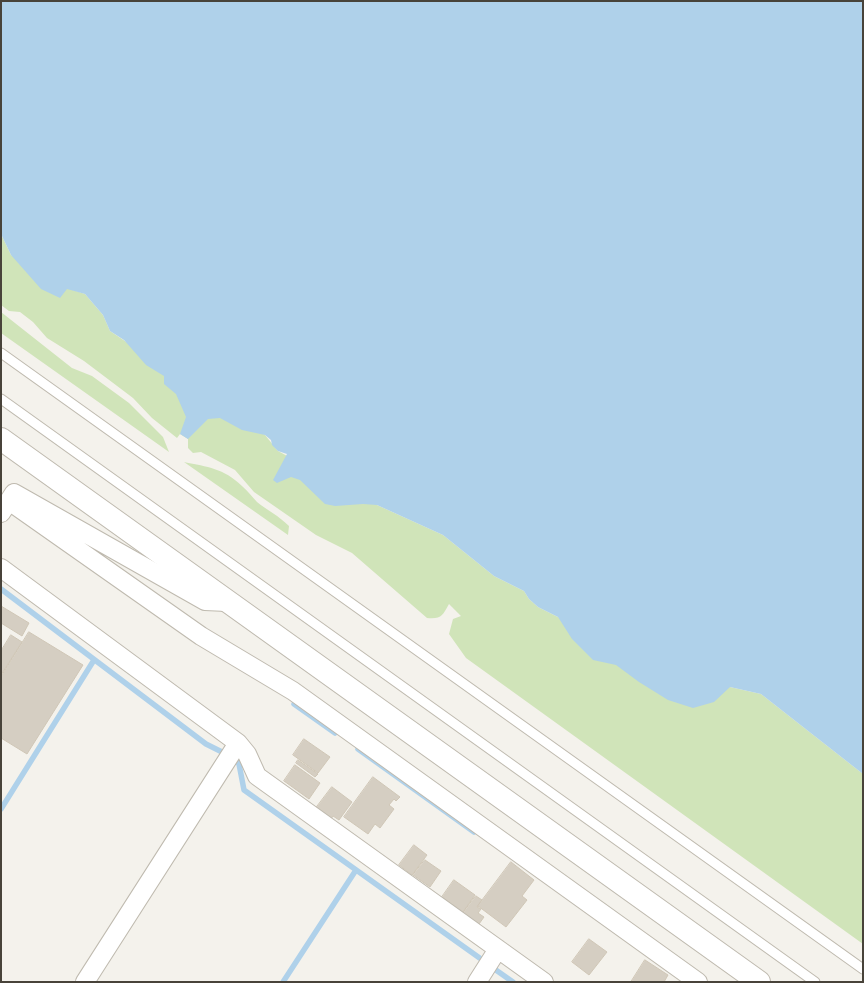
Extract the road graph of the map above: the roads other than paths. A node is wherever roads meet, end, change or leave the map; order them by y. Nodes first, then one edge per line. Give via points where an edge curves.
1 (1, 353) edge
2 (1, 399) edge
3 (1, 439) edge
4 (6, 497) edge
5 (1, 568) edge
6 (227, 602) junction
7 (238, 743) junction
8 (498, 949) junction
9 (863, 969) edge
10 (85, 982) edge
11 (477, 982) edge
12 (544, 982) edge
13 (698, 982) edge
14 (759, 982) edge
15 (815, 982) edge

1 - 9 lane
2 - 15 lane
3 - 6 street
4 - 6 street via 205,601
4 - 13 street via 201,636 293,691
5 - 7 street
6 - 14 street
7 - 8 street via 247,754 257,776
7 - 10 street
8 - 11 street
8 - 12 street

